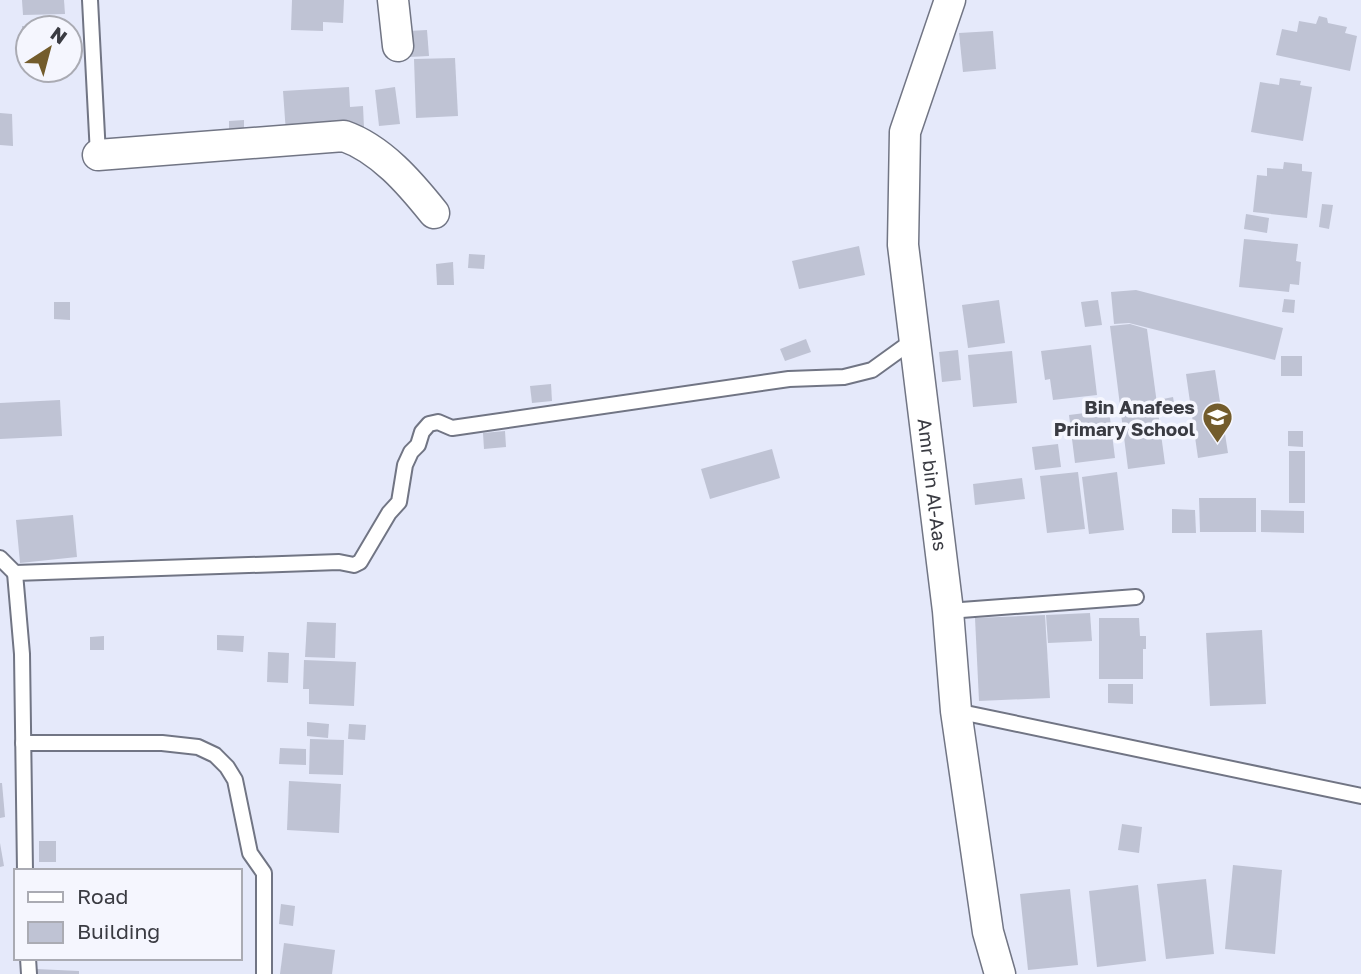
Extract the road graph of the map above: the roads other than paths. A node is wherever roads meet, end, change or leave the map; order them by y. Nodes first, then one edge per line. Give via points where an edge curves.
1 (90, 0) edge
2 (393, 0) edge
3 (950, 0) edge
4 (398, 46) dead end
5 (98, 155) joint
6 (434, 213) dead end
7 (915, 340) junction
8 (0, 558) edge
9 (15, 573) junction
10 (1136, 597) dead end
11 (948, 611) junction
12 (956, 711) junction
13 (23, 743) junction
14 (1361, 796) edge
15 (25, 869) edge
16 (264, 974) edge
17 (1000, 974) edge

1 - 5 lane
2 - 4 street
3 - 7 street, Amr bin Al-Aas via 905,132 903,245
5 - 6 street via 344,136 364,143 413,187
7 - 9 lane via 872,370 844,377 789,379 452,428 438,422 429,424 405,465 399,502 354,565
7 - 11 street, Amr bin Al-Aas
8 - 9 lane
9 - 13 lane
10 - 11 lane
11 - 12 street, Amr bin Al-Aas
12 - 14 lane
12 - 17 street, Amr bin Al-Aas via 988,932
13 - 15 lane
13 - 16 lane via 162,743 198,747 215,755 235,780 250,853 264,873

